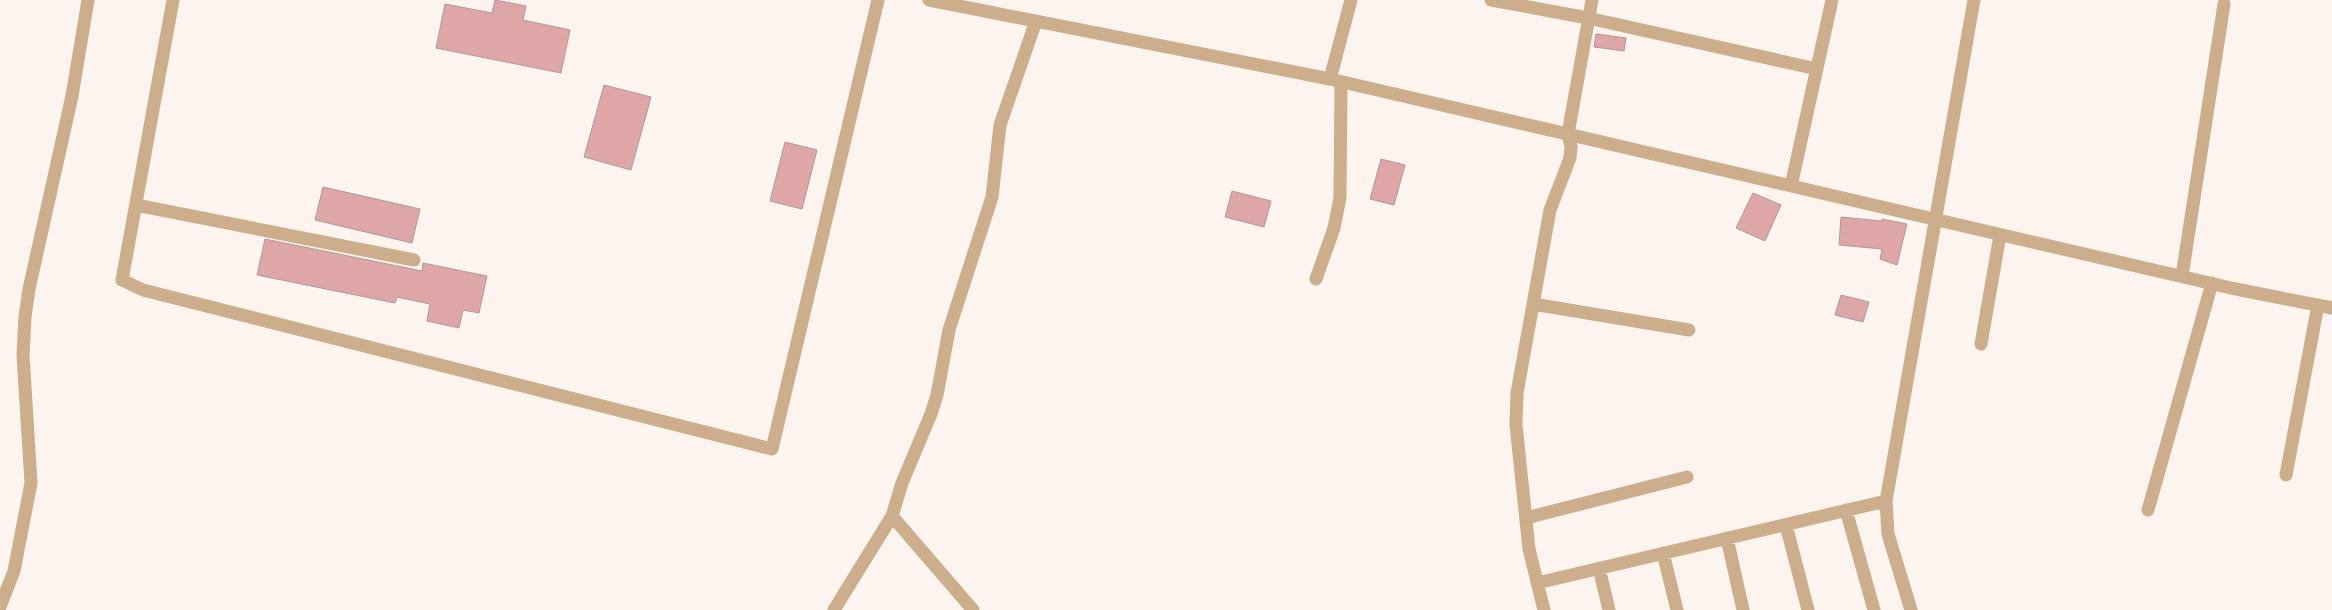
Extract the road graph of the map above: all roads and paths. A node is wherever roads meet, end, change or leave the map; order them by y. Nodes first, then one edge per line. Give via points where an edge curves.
1 (88, 0) edge
2 (173, 0) edge
3 (878, 0) edge
4 (929, 0) edge
5 (1351, 0) edge
6 (1492, 0) edge
7 (1592, 0) edge
8 (1832, 0) edge
9 (1974, 0) edge
10 (2224, 4) dead end
11 (1588, 18) junction
12 (1036, 22) junction
13 (1816, 69) junction
14 (1335, 80) junction
15 (1568, 134) junction
16 (1791, 186) junction
17 (136, 205) junction
18 (1934, 220) junction
19 (2000, 235) junction
20 (414, 260) dead end
21 (2182, 276) junction
22 (1316, 279) dead end
23 (2212, 283) junction
24 (1533, 304) junction
25 (2318, 305) junction
26 (2332, 308) edge
27 (1689, 330) dead end
28 (1981, 344) dead end
29 (2286, 475) dead end
30 (1687, 477) dead end
31 (1886, 501) junction
32 (1846, 510) junction
33 (2148, 510) dead end
34 (892, 516) junction
35 (1526, 518) junction
36 (1786, 525) junction
37 (1727, 538) junction
38 (1663, 553) junction
39 (1599, 568) junction
40 (1537, 583) junction
41 (0, 607) edge
42 (834, 610) edge
43 (973, 610) edge
44 (1544, 610) edge
45 (1609, 610) edge
46 (1677, 610) edge
47 (1743, 610) edge
48 (1808, 610) edge
49 (1874, 610) edge
50 (1911, 610) edge

1 - 41 street via 72,96 27,303 23,355 31,483 14,572
2 - 17 street
3 - 17 street via 772,449 143,290 122,280
4 - 12 street
5 - 14 street
6 - 11 street
7 - 11 street
8 - 13 street
9 - 18 street
10 - 21 street
11 - 13 street
11 - 15 street
12 - 14 street
12 - 34 street via 1000,125 992,197 949,330 937,395 902,483
13 - 16 street
14 - 15 street
14 - 22 street via 1340,198 1332,234
15 - 16 street
15 - 24 street via 1570,158 1550,210
16 - 18 street
17 - 20 street
18 - 19 street
18 - 31 street
19 - 21 street
19 - 28 street
21 - 23 street
23 - 25 street
23 - 33 street
24 - 27 street
24 - 35 street via 1517,393 1516,425
25 - 26 street
25 - 29 street
30 - 35 street
31 - 32 street
31 - 50 street via 1888,534
32 - 36 street
32 - 49 street
34 - 42 street
34 - 43 street
35 - 40 street via 1529,549
36 - 37 street
36 - 48 street
37 - 38 street
37 - 47 street
38 - 39 street
38 - 46 street
39 - 40 street
39 - 45 street
40 - 44 street

